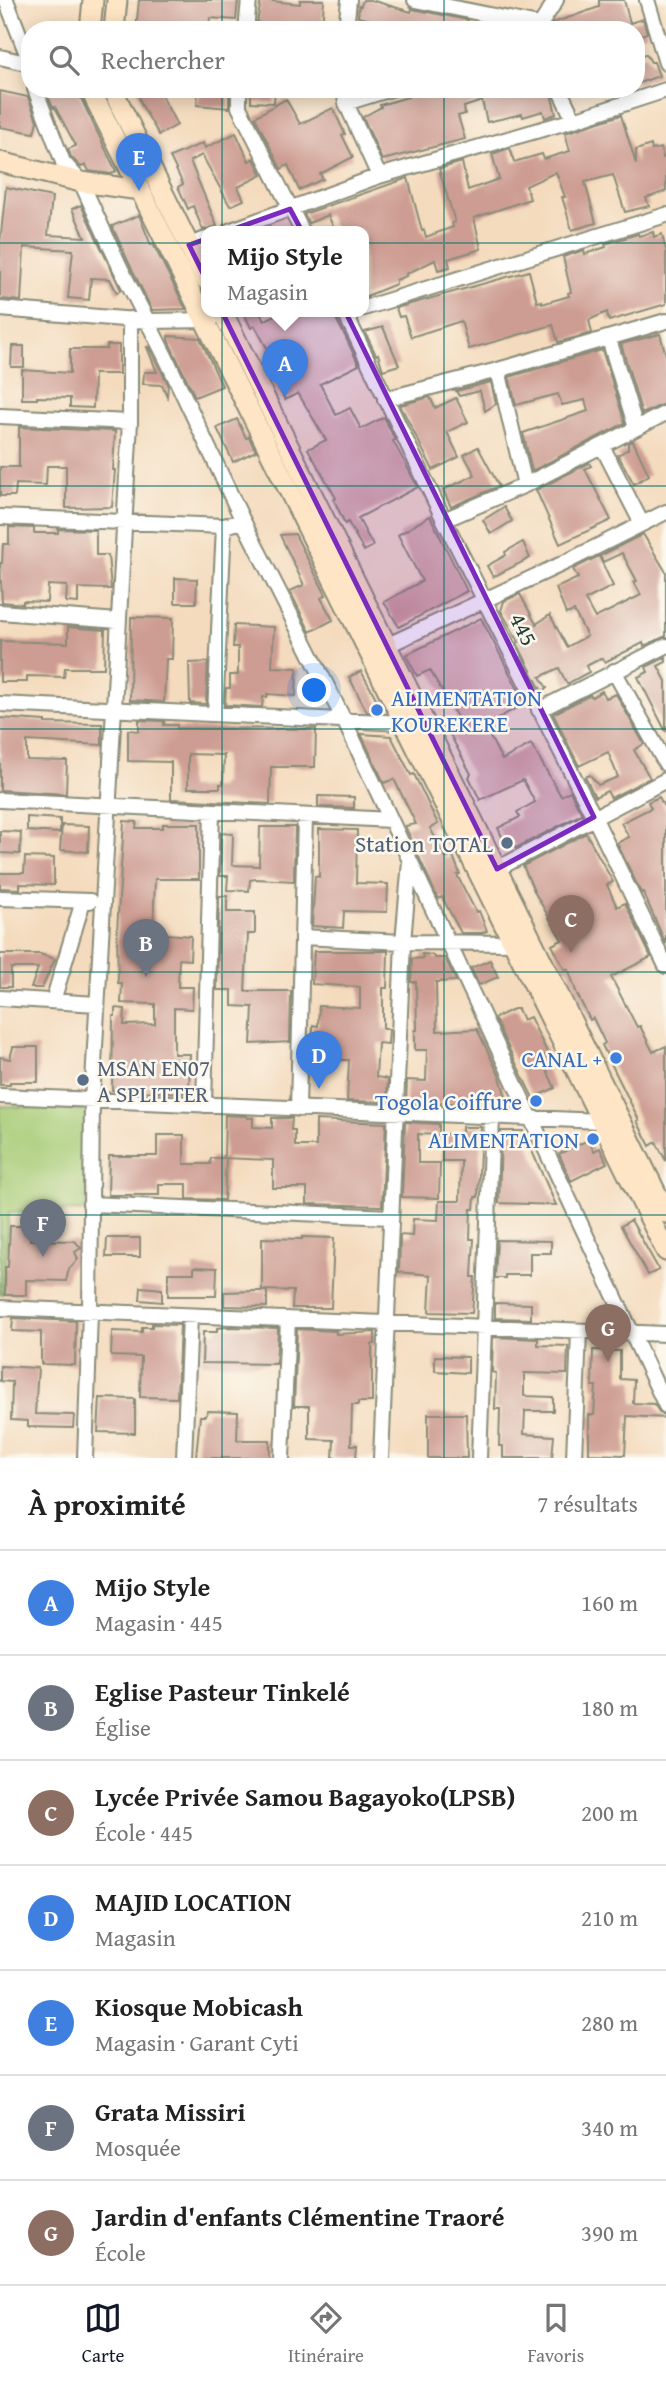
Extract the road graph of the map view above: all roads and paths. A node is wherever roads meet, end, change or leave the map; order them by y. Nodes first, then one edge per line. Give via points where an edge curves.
1 (6, 0) edge
2 (93, 0) edge
3 (117, 0) edge
4 (250, 0) edge
5 (349, 0) edge
6 (415, 0) edge
7 (556, 0) edge
8 (647, 0) edge
9 (91, 21) edge
10 (115, 21) edge
11 (247, 21) edge
12 (347, 21) edge
13 (511, 21) edge
14 (542, 21) edge
15 (21, 39) edge
16 (0, 57) edge
17 (21, 61) edge
18 (666, 63) edge
19 (666, 90) edge
20 (645, 97) edge
21 (38, 98) edge
22 (94, 98) edge
23 (117, 98) edge
24 (239, 98) edge
25 (346, 98) edge
26 (563, 98) edge
27 (641, 98) edge
28 (574, 120) junction
29 (0, 162) edge
30 (379, 176) junction
31 (81, 182) junction
32 (141, 190) junction
33 (290, 209) junction
34 (666, 215) edge
35 (243, 226) edge
36 (299, 226) edge
37 (197, 242) edge
38 (201, 289) edge
39 (369, 306) edge
40 (0, 309) edge
41 (203, 317) edge
42 (217, 317) edge
43 (218, 317) edge
44 (350, 317) edge
45 (130, 319) junction
46 (148, 321) junction
47 (666, 321) edge
48 (609, 339) junction
49 (498, 370) junction
50 (385, 399) junction
51 (666, 413) edge
52 (0, 416) edge
53 (130, 422) junction
54 (636, 428) junction
55 (602, 446) junction
56 (525, 485) junction
57 (666, 512) edge
58 (0, 517) edge
59 (443, 520) junction
60 (243, 521) junction
61 (123, 522) junction
62 (642, 524) junction
63 (224, 526) junction
64 (484, 600) junction
65 (0, 612) edge
66 (118, 621) junction
67 (386, 646) junction
68 (666, 646) edge
69 (614, 671) junction
70 (0, 704) edge
71 (113, 709) junction
72 (539, 710) junction
73 (215, 714) junction
74 (344, 720) junction
75 (404, 723) junction
76 (665, 758) edge
77 (666, 780) edge
78 (0, 800) edge
79 (108, 806) junction
80 (212, 811) junction
81 (305, 816) junction
82 (594, 817) junction
83 (391, 820) junction
84 (410, 859) junction
85 (497, 869) junction
86 (0, 898) edge
87 (83, 901) junction
88 (102, 901) junction
89 (302, 937) junction
90 (403, 942) junction
91 (449, 942) junction
92 (515, 943) junction
93 (666, 966) edge
94 (0, 998) edge
95 (53, 1001) junction
96 (97, 1004) junction
97 (0, 1096) edge
98 (92, 1100) junction
99 (204, 1105) junction
100 (298, 1109) junction
101 (396, 1112) junction
102 (492, 1117) junction
103 (532, 1118) junction
104 (601, 1121) junction
105 (90, 1204) junction
106 (666, 1213) edge
107 (391, 1217) junction
108 (666, 1251) edge
109 (0, 1308) edge
110 (90, 1312) junction
111 (190, 1315) junction
112 (288, 1319) junction
113 (387, 1323) junction
114 (484, 1327) junction
115 (579, 1331) junction
116 (630, 1332) junction
117 (666, 1334) edge
118 (666, 1406) edge
119 (85, 1458) edge
120 (184, 1458) edge
121 (282, 1458) edge
122 (381, 1458) edge
123 (479, 1458) edge
124 (574, 1458) edge

1 - 15 street
2 - 9 main road
3 - 10 main road
4 - 11 street
5 - 12 street
6 - 13 street
7 - 14 street
8 - 18 street
16 - 17 street
19 - 20 street
21 - 31 street via 63,162
22 - 32 main road
23 - 37 main road
24 - 33 street via 239,107
25 - 30 street
26 - 28 street
27 - 28 street
28 - 30 street
29 - 31 main road
30 - 33 street
31 - 32 main road
31 - 46 street
32 - 38 main road
33 - 35 street
33 - 36 street
34 - 39 street
40 - 45 street
41 - 46 street
42 - 75 main road
43 - 67 main road
44 - 50 street, 445
45 - 46 street
45 - 53 street
46 - 60 street
47 - 48 street
48 - 49 street
48 - 54 street
49 - 50 street
49 - 56 street
50 - 59 street, 445
51 - 54 street
52 - 53 street
53 - 61 street
54 - 55 street
55 - 56 street
55 - 62 street
56 - 59 street
57 - 62 street
58 - 61 street
59 - 64 street, 445
60 - 63 street
60 - 74 street
61 - 63 street
61 - 66 street
62 - 64 street
63 - 73 street
64 - 67 street
64 - 72 street, 445
65 - 66 street
66 - 71 street
67 - 85 main road
68 - 69 street
69 - 72 street
69 - 76 street
70 - 71 street
71 - 73 street
71 - 79 street
72 - 82 street, 445
73 - 74 street
74 - 75 street
74 - 83 street
75 - 92 main road
77 - 82 street
78 - 79 street
79 - 80 street
79 - 88 street
80 - 81 street
80 - 99 street
81 - 83 street
81 - 89 street
82 - 85 street
82 - 93 street, 445
83 - 84 street
84 - 90 street
84 - 91 street
85 - 106 main road
86 - 87 street
87 - 88 street
87 - 95 street
88 - 96 street
89 - 90 street
89 - 100 street
90 - 91 street
90 - 101 street
91 - 92 street
91 - 103 street
92 - 104 main road
94 - 95 street
95 - 96 street
96 - 98 street
97 - 98 street
98 - 99 street
98 - 105 street
99 - 100 street
100 - 101 street
101 - 102 street
101 - 107 street
102 - 103 street
102 - 114 street
103 - 104 street
103 - 116 street
104 - 108 main road
105 - 107 street
105 - 110 street
107 - 113 street
109 - 110 street
110 - 111 street
110 - 119 street
111 - 112 street
111 - 120 street
112 - 113 street
112 - 121 street
113 - 114 street
113 - 122 street
114 - 115 street
114 - 123 street
115 - 116 street
115 - 124 street
116 - 117 street
116 - 118 street

